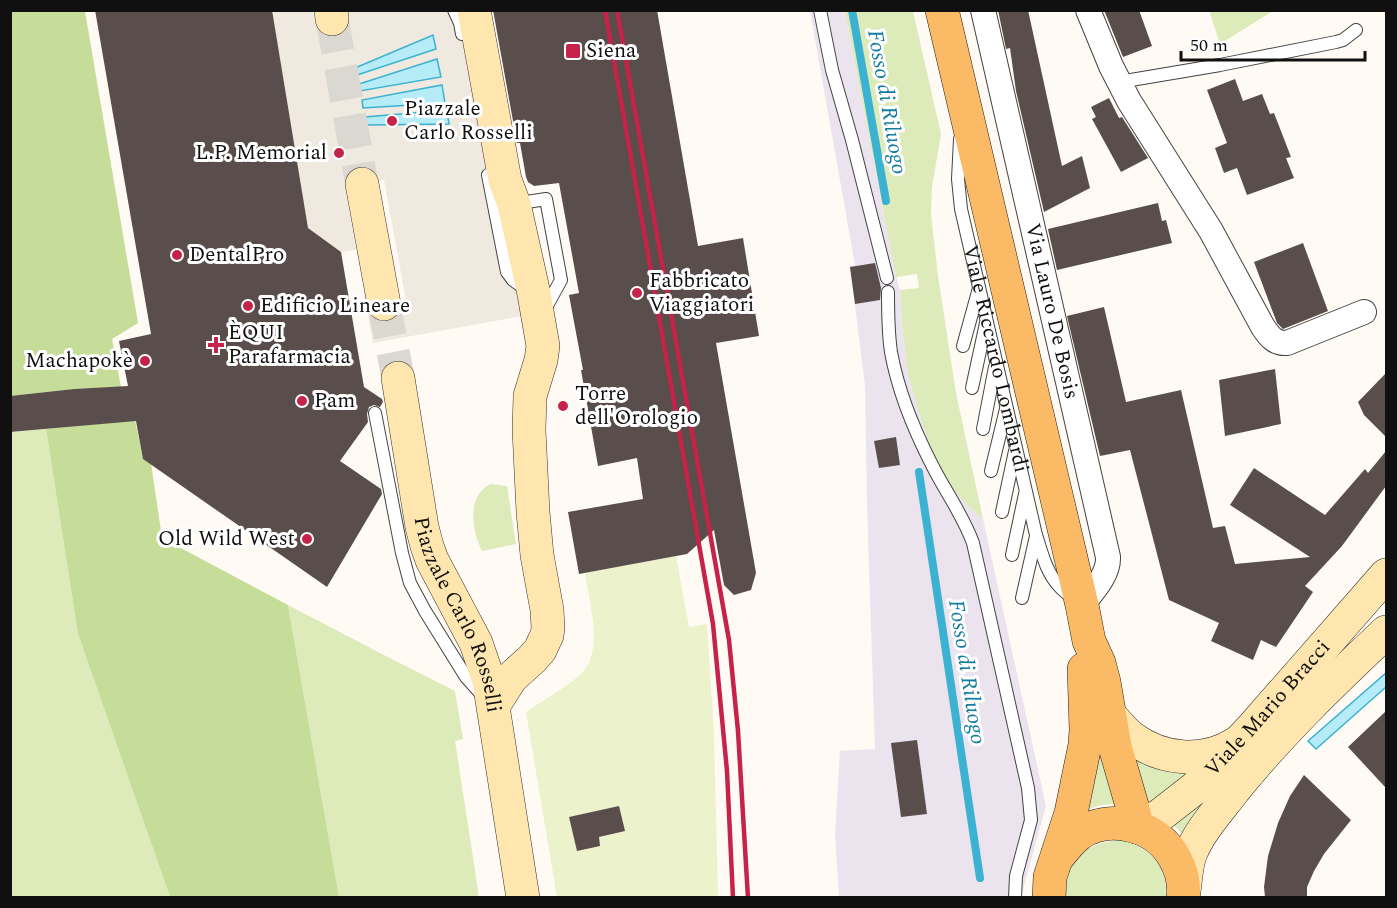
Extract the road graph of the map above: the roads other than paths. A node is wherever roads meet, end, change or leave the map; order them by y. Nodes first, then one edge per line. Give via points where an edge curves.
1 (454, 10) edge
2 (820, 10) edge
3 (942, 10) edge
4 (983, 10) edge
5 (1088, 10) edge
6 (469, 26) edge
7 (1356, 30) dead end
8 (1119, 82) junction
9 (963, 96) junction
10 (487, 168) dead end
11 (362, 184) tunnel mouth
12 (886, 278) dead end
13 (980, 287) junction
14 (888, 292) dead end
15 (384, 304) tunnel mouth
16 (536, 308) junction
17 (1364, 312) dead end
18 (987, 319) junction
19 (963, 346) dead end
20 (996, 360) junction
21 (398, 378) tunnel mouth
22 (972, 388) dead end
23 (1007, 405) junction
24 (375, 413) dead end
25 (983, 429) dead end
26 (1016, 447) junction
27 (991, 471) dead end
28 (1026, 490) junction
29 (1002, 512) dead end
30 (1036, 535) junction
31 (1012, 555) dead end
32 (1386, 575) edge
33 (1022, 598) dead end
34 (1082, 605) junction
35 (1386, 632) edge
36 (1089, 641) junction
37 (494, 705) junction
38 (1109, 714) junction
39 (1239, 741) junction
40 (1137, 827) junction
41 (1055, 862) junction
42 (1185, 895) edge
43 (523, 897) edge
44 (1015, 897) edge
45 (1049, 897) edge

1 - 6 lane via 460,23
2 - 12 lane
3 - 9 main road, Viale Riccardo Lombardi
4 - 34 street, Via Lauro De Bosis via 1108,558 1106,570
5 - 8 street
6 - 16 main road, Piazzale Carlo Rosselli
7 - 8 lane via 1336,42
8 - 17 street via 1206,223 1270,337 1287,343
9 - 13 lane, Viale Riccardo Lombardi via 959,193
9 - 34 main road, Viale Riccardo Lombardi
10 - 16 lane via 507,272
11 - 15 main road
13 - 18 lane, Viale Riccardo Lombardi
13 - 19 lane
14 - 44 lane via 895,370 924,450 973,543 1028,788 1031,820 1016,876
16 - 37 main road, Piazzale Carlo Rosselli via 543,354 530,396 529,430 533,512 547,635 540,650 511,678
18 - 20 lane, Viale Riccardo Lombardi
18 - 22 lane
20 - 23 lane, Viale Riccardo Lombardi
20 - 25 lane
21 - 37 main road, Piazzale Carlo Rosselli via 427,546 476,643
23 - 26 lane, Viale Riccardo Lombardi
23 - 27 lane
24 - 37 lane via 410,583 466,677
26 - 28 lane, Viale Riccardo Lombardi
26 - 29 lane
28 - 30 lane, Viale Riccardo Lombardi
28 - 31 lane
30 - 33 lane
30 - 34 lane, Viale Riccardo Lombardi via 1053,578
32 - 39 main road, Viale Mario Bracci
34 - 36 main road, Viale Riccardo Lombardi
35 - 42 main road, Viale Mario Bracci via 1310,705 1227,799 1194,848
36 - 38 main road, Viale Riccardo Lombardi via 1099,663
36 - 41 main road, Viale Riccardo Lombardi via 1084,662 1085,745 1071,813
37 - 43 main road
38 - 39 main road via 1134,739 1170,755 1207,756
38 - 40 main road, Viale Riccardo Lombardi
39 - 40 main road, Viale Mario Bracci via 1196,788
40 - 41 main road, Viale Riccardo Lombardi via 1098,826 1080,833
40 - 42 main road, Viale Riccardo Lombardi via 1157,837 1170,850 1179,867
41 - 45 main road, Viale Riccardo Lombardi

